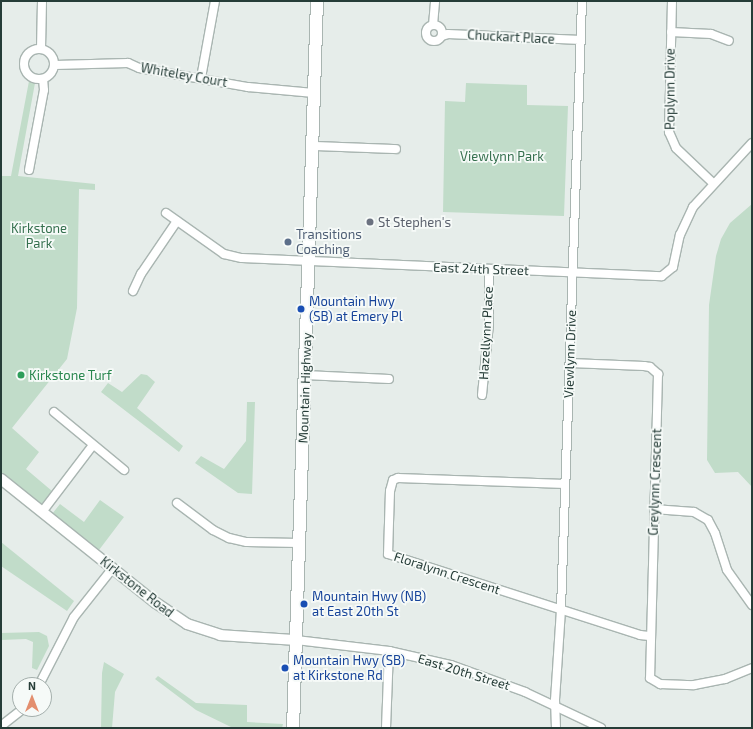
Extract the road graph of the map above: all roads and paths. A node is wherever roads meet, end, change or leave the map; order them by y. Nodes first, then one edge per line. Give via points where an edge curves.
1 (42, 1) edge
2 (215, 1) edge
3 (317, 1) edge
4 (435, 1) edge
5 (582, 1) edge
6 (672, 1) edge
7 (433, 25) junction
8 (671, 32) junction
9 (442, 36) junction
10 (581, 40) junction
11 (729, 41) dead end
12 (41, 49) junction
13 (55, 64) junction
14 (201, 78) junction
15 (43, 79) junction
16 (314, 93) junction
17 (752, 143) edge
18 (313, 146) junction
19 (396, 149) dead end
20 (29, 170) dead end
21 (713, 183) junction
22 (166, 213) dead end
23 (177, 221) junction
24 (310, 261) junction
25 (489, 270) junction
26 (573, 273) junction
27 (133, 291) dead end
28 (570, 364) junction
29 (305, 375) junction
30 (389, 379) dead end
31 (482, 396) dead end
32 (54, 412) dead end
33 (93, 445) junction
34 (124, 470) dead end
35 (1, 479) edge
36 (565, 484) junction
37 (177, 503) dead end
38 (654, 509) junction
39 (42, 512) junction
40 (299, 543) junction
41 (112, 569) junction
42 (752, 605) edge
43 (561, 609) junction
44 (649, 636) junction
45 (296, 640) junction
46 (389, 651) junction
47 (752, 668) edge
48 (43, 677) edge
49 (555, 706) junction
50 (14, 717) edge
51 (3, 727) edge
52 (293, 728) edge
53 (386, 728) edge
54 (556, 728) edge
55 (601, 728) edge

1 - 12 street
2 - 14 street
3 - 16 main road, Mountain Highway
4 - 7 street
5 - 10 street, Viewlynn Drive
6 - 8 street, Poplynn Drive
7 - 9 street via 440,27
7 - 9 street via 428,28 428,36 436,40
8 - 11 street via 711,34
8 - 21 street, Poplynn Drive via 669,132 676,148
9 - 10 street, Chuckart Place via 448,34
10 - 26 street, Viewlynn Drive
12 - 13 street via 50,53
12 - 15 street via 30,52 24,63 28,74
13 - 14 street, Whiteley Court via 128,63 139,68
13 - 15 street via 50,75
14 - 16 street, Whiteley Court via 276,92
15 - 20 street via 44,90
16 - 18 main road, Mountain Highway
17 - 21 street
18 - 19 street
18 - 24 main road, Mountain Highway
21 - 26 street, East 24th Street via 686,218 673,267 662,276
22 - 23 street, East 24th Street
23 - 24 street, East 24th Street via 224,254 253,259
23 - 27 street via 141,274
24 - 25 street, East 24th Street
24 - 29 main road, Mountain Highway
25 - 26 street, East 24th Street
25 - 31 street, Hazellynn Place via 489,323
26 - 28 street, Viewlynn Drive
28 - 36 street, Viewlynn Drive
28 - 38 street, Greylynn Crescent via 644,366 650,367 658,374
29 - 30 street
29 - 40 main road, Mountain Highway
32 - 33 street
33 - 34 street
33 - 39 street
35 - 39 street, Kirkstone Road
36 - 43 street, Viewlynn Drive
36 - 43 street, Floralynn Crescent via 398,478 393,480 390,491 388,536 388,554 393,557
37 - 40 street via 213,530 229,538 247,542
38 - 42 street via 694,512 708,520 727,570
38 - 44 street, Greylynn Crescent
39 - 41 street, Kirkstone Road
40 - 45 main road, Mountain Highway
41 - 45 street, Kirkstone Road via 170,614 202,631 240,638
41 - 48 street via 74,617
43 - 44 street, Floralynn Crescent via 640,636
43 - 49 street, Viewlynn Drive
44 - 47 street, Greylynn Crescent via 648,670 651,680 660,684 694,686 724,679
45 - 46 street, East 20th Street
45 - 52 main road, Mountain Highway
46 - 49 street, East 20th Street via 486,676
46 - 53 street
49 - 54 street, Viewlynn Drive
49 - 55 street, East 20th Street
50 - 51 street

